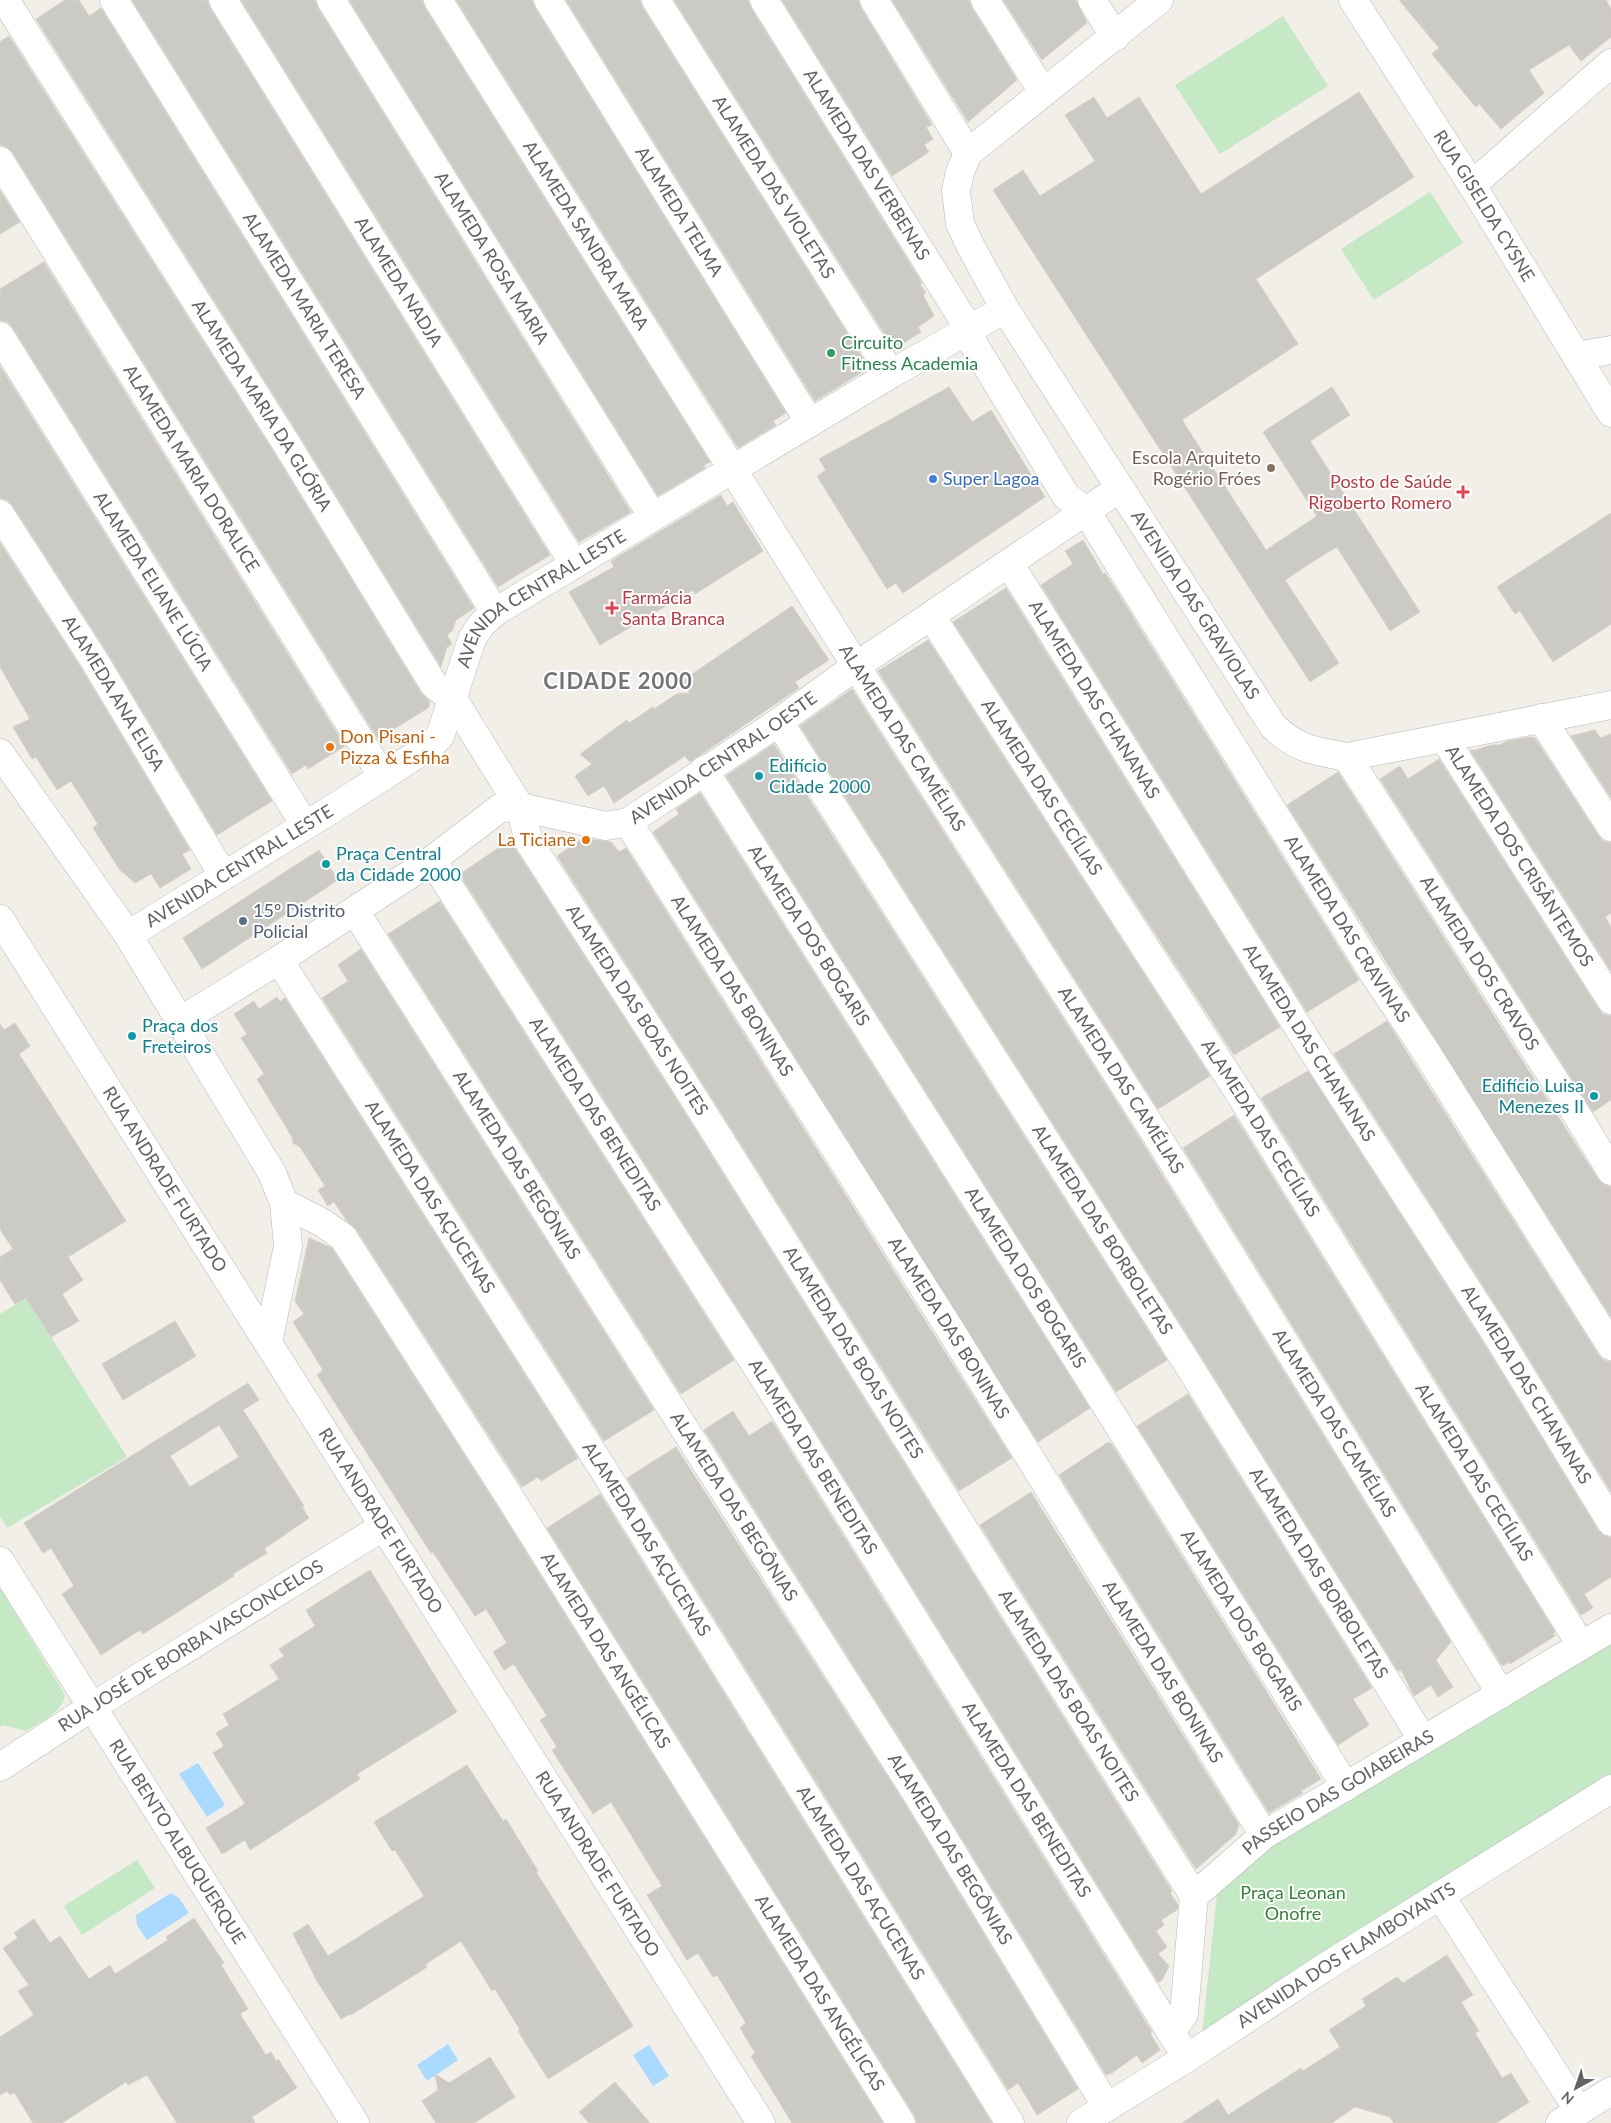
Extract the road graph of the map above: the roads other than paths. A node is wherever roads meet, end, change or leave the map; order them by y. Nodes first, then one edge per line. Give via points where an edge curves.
1 (5, 0) edge
2 (114, 0) edge
3 (223, 0) edge
4 (331, 0) edge
5 (438, 0) edge
6 (548, 0) edge
7 (656, 0) edge
8 (764, 0) edge
9 (874, 0) edge
10 (985, 0) edge
11 (1092, 0) edge
12 (1159, 0) edge
13 (1352, 0) edge
14 (1115, 37) junction
15 (1611, 63) edge
16 (1043, 92) junction
17 (968, 153) junction
18 (0, 161) edge
19 (1472, 185) junction
20 (1005, 309) junction
21 (969, 329) junction
22 (0, 336) edge
23 (1611, 350) edge
24 (1576, 356) junction
25 (892, 374) junction
26 (1611, 413) edge
27 (810, 423) junction
28 (733, 470) junction
29 (1120, 488) junction
30 (1086, 510) junction
31 (0, 514) edge
32 (652, 516) junction
33 (1009, 563) junction
34 (574, 564) junction
35 (494, 612) junction
36 (931, 616) junction
37 (856, 666) junction
38 (453, 699) junction
39 (1611, 705) edge
40 (1541, 718) junction
41 (779, 722) junction
42 (1444, 738) junction
43 (0, 753) edge
44 (1347, 757) junction
45 (704, 770) junction
46 (383, 777) junction
47 (520, 807) junction
48 (628, 822) junction
49 (305, 825) junction
50 (1611, 827) edge
51 (432, 860) junction
52 (223, 875) junction
53 (355, 911) junction
54 (0, 919) edge
55 (128, 935) junction
56 (279, 960) junction
57 (1611, 1000) edge
58 (180, 1020) junction
59 (1611, 1171) edge
60 (284, 1203) junction
61 (268, 1343) junction
62 (1611, 1346) edge
63 (1611, 1522) edge
64 (384, 1526) junction
65 (0, 1561) edge
66 (1611, 1628) edge
67 (1581, 1645) junction
68 (1501, 1694) junction
69 (92, 1707) junction
70 (1423, 1740) junction
71 (0, 1767) edge
72 (1346, 1787) junction
73 (1611, 1789) edge
74 (1264, 1835) junction
75 (1440, 1895) junction
76 (1194, 1896) junction
77 (1170, 2032) junction
78 (1187, 2058) junction
79 (1611, 2091) edge
80 (1107, 2106) junction
81 (1570, 2117) edge
82 (355, 2123) edge
83 (761, 2123) edge
84 (901, 2123) edge
85 (1010, 2123) edge
86 (1081, 2123) edge

1 - 38 street, ALAMEDA MARIA DA GLÓRIA via 286,443 434,685
2 - 35 street, ALAMEDA MARIA TERESA
3 - 34 street, ALAMEDA NADJA
4 - 32 street, ALAMEDA ROSA MARIA
5 - 28 street, ALAMEDA SANDRA MARA
6 - 27 street, ALAMEDA TELMA
7 - 25 street, ALAMEDA DAS VIOLETAS
8 - 21 street, ALAMEDA DAS VERBENAS
9 - 17 street
10 - 16 street
11 - 14 street
12 - 14 street, AVENIDA DAS GRAVIOLAS
13 - 19 street, RUA GISELDA CYSNE
14 - 16 street, AVENIDA DAS GRAVIOLAS
15 - 19 street
16 - 17 street, AVENIDA DAS GRAVIOLAS
17 - 20 street, AVENIDA DAS GRAVIOLAS via 956,191 960,224
18 - 46 street, ALAMEDA MARIA DORALICE
19 - 24 street, RUA GISELDA CYSNE
20 - 21 street, AVENIDA CENTRAL LESTE
20 - 29 street, AVENIDA DAS GRAVIOLAS
21 - 25 street, AVENIDA CENTRAL LESTE
21 - 30 street, ALAMEDA DAS VERBENAS via 974,344 1066,496
22 - 49 street, ALAMEDA ELIANE LÚCIA
23 - 24 street
24 - 26 street, RUA GISELDA CYSNE
25 - 27 street, AVENIDA CENTRAL LESTE
27 - 28 street, AVENIDA CENTRAL LESTE
28 - 32 street, AVENIDA CENTRAL LESTE
28 - 37 street, ALAMEDA DAS CAMÉLIAS
29 - 30 street, AVENIDA CENTRAL OESTE
29 - 44 street, AVENIDA DAS GRAVIOLAS via 1274,726 1306,749
30 - 33 street, AVENIDA CENTRAL OESTE
30 - 62 street, ALAMEDA DAS CRAVINAS via 1376,978
31 - 52 street, ALAMEDA ANA ELISA via 94,660
32 - 34 street, AVENIDA CENTRAL LESTE
33 - 36 street, AVENIDA CENTRAL OESTE
33 - 63 street, ALAMEDA DAS CHANANAS via 1308,1043 1496,1334
34 - 35 street, AVENIDA CENTRAL LESTE
35 - 38 street, AVENIDA CENTRAL LESTE via 472,639
36 - 37 street, AVENIDA CENTRAL OESTE
36 - 67 street, ALAMEDA DAS CECÍLIAS via 1236,1088
37 - 41 street, AVENIDA CENTRAL OESTE
37 - 68 street, ALAMEDA DAS CAMÉLIAS via 1156,1136
38 - 46 street, AVENIDA CENTRAL LESTE via 440,736
38 - 47 street, ALAMEDA MARIA DA GLÓRIA
39 - 40 street, AVENIDA DAS GRAVIOLAS
40 - 42 street, AVENIDA DAS GRAVIOLAS
40 - 50 street
41 - 45 street, AVENIDA CENTRAL OESTE
41 - 70 street, ALAMEDA DAS BORBOLETAS via 1179,1349
42 - 44 street, AVENIDA DAS GRAVIOLAS
42 - 57 street, ALAMEDA DOS CRISÂNTEMOS
43 - 55 street
44 - 59 street, ALAMEDA DOS CRAVOS
45 - 48 street, AVENIDA CENTRAL OESTE
45 - 72 street, ALAMEDA DOS BOGARIS
46 - 49 street, AVENIDA CENTRAL LESTE
47 - 48 street, AVENIDA CENTRAL OESTE via 606,826
47 - 51 street, AVENIDA CENTRAL OESTE via 500,808
47 - 76 street, ALAMEDA DAS BOAS NOITES via 528,842 683,1081
48 - 74 street, ALAMEDA DAS BONINAS via 948,1326
49 - 52 street, AVENIDA CENTRAL LESTE
51 - 53 street, AVENIDA CENTRAL OESTE
51 - 77 street, ALAMEDA DAS BENEDITAS via 764,1378
52 - 55 street, AVENIDA CENTRAL LESTE
53 - 56 street, AVENIDA CENTRAL OESTE
53 - 80 street, ALAMEDA DAS BEGÔNIAS via 910,1783
54 - 61 street, RUA ANDRADE FURTADO
55 - 58 street
56 - 58 street, AVENIDA CENTRAL OESTE
56 - 85 street, ALAMEDA DAS AÇUCENAS via 597,1459
58 - 60 street via 272,1173
60 - 61 street via 288,1246
60 - 84 street, ALAMEDA DAS ANGÉLICAS via 343,1237
61 - 64 street, RUA ANDRADE FURTADO
64 - 69 street, RUA JOSÉ DE BORBA VASCONCELOS
64 - 83 street, RUA ANDRADE FURTADO
65 - 69 street, RUA BENTO ALBUQUERQUE
66 - 67 street, PASSEIO DAS GOIABEIRAS
67 - 68 street, PASSEIO DAS GOIABEIRAS
68 - 70 street, PASSEIO DAS GOIABEIRAS
69 - 71 street, RUA JOSÉ DE BORBA VASCONCELOS
69 - 82 street, RUA BENTO ALBUQUERQUE
70 - 72 street, PASSEIO DAS GOIABEIRAS
72 - 74 street, PASSEIO DAS GOIABEIRAS
73 - 75 street, AVENIDA DOS FLAMBOYANTS
74 - 76 street, PASSEIO DAS GOIABEIRAS
75 - 78 street, AVENIDA DOS FLAMBOYANTS
75 - 81 street
76 - 77 street via 1184,2014
77 - 78 street, ALAMEDA DAS BENEDITAS
78 - 80 street, AVENIDA DOS FLAMBOYANTS
79 - 81 street
80 - 86 street, AVENIDA DOS FLAMBOYANTS

